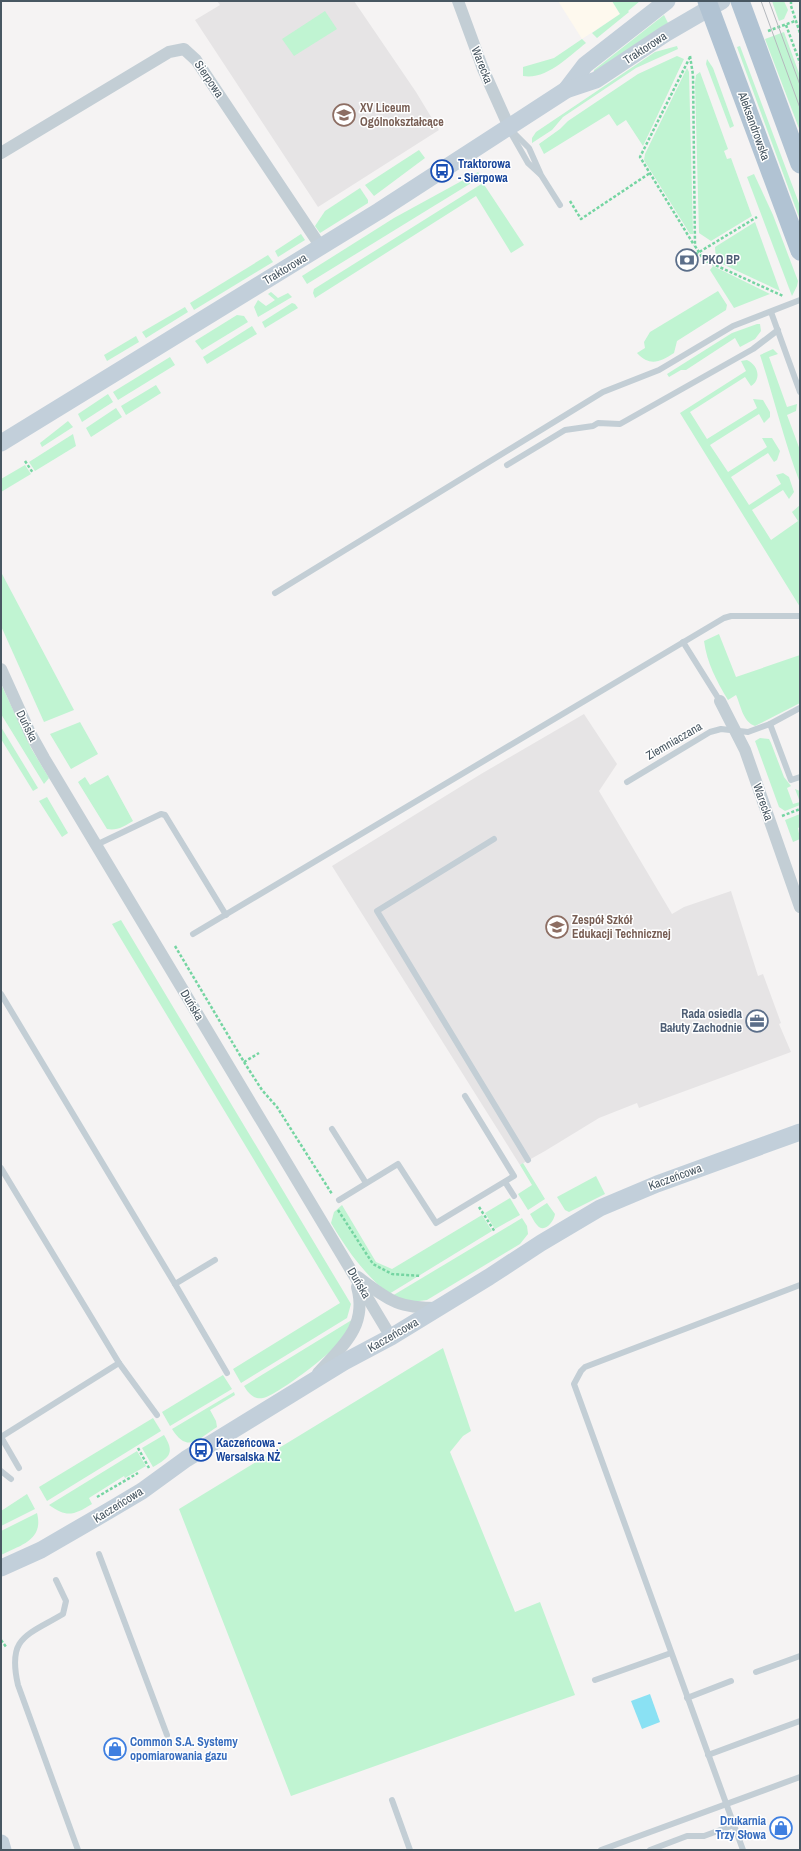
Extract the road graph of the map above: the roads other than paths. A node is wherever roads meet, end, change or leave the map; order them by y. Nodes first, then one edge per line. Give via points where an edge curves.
1 (458, 1) edge
2 (667, 1) edge
3 (740, 1) edge
4 (713, 3) edge
5 (566, 90) junction
6 (508, 127) junction
7 (1, 153) edge
8 (800, 164) edge
9 (560, 205) dead end
10 (321, 247) junction
11 (800, 251) edge
12 (800, 300) edge
13 (771, 312) junction
14 (778, 330) junction
15 (800, 392) edge
16 (1, 443) edge
17 (507, 465) dead end
18 (275, 593) dead end
19 (800, 616) edge
20 (683, 642) junction
21 (1, 669) edge
22 (720, 701) joint
23 (800, 708) edge
24 (770, 724) junction
25 (736, 731) junction
26 (800, 777) edge
27 (627, 782) dead end
28 (494, 839) dead end
29 (96, 845) junction
30 (800, 907) edge
31 (226, 914) junction
32 (193, 934) dead end
33 (1, 994) edge
34 (465, 1096) dead end
35 (332, 1129) dead end
36 (800, 1132) edge
37 (528, 1160) dead end
38 (1, 1168) edge
39 (505, 1182) junction
40 (366, 1183) junction
41 (514, 1196) dead end
42 (336, 1199) road end
43 (216, 1260) dead end
44 (354, 1274) junction
45 (176, 1284) junction
46 (800, 1285) edge
47 (438, 1308) junction
48 (391, 1337) junction
49 (119, 1363) junction
50 (227, 1373) dead end
51 (308, 1384) junction
52 (157, 1415) dead end
53 (1, 1437) edge
54 (19, 1468) dead end
55 (1, 1471) edge
56 (11, 1479) dead end
57 (99, 1554) dead end
58 (1, 1568) edge
59 (56, 1580) dead end
60 (671, 1653) junction
61 (800, 1656) edge
62 (756, 1672) dead end
63 (595, 1680) dead end
64 (731, 1681) dead end
65 (688, 1698) junction
66 (800, 1721) edge
67 (167, 1735) dead end
68 (708, 1755) junction
69 (800, 1777) edge
70 (392, 1800) dead end
71 (727, 1804) junction
72 (734, 1825) junction
73 (1, 1843) edge
74 (3, 1850) edge
75 (78, 1850) edge
76 (410, 1850) edge
77 (601, 1850) edge
78 (650, 1850) edge
79 (743, 1850) edge

1 - 6 street, Warecka
2 - 5 street, Traktorowa via 585,65
3 - 8 main road
4 - 5 street, Traktorowa via 596,80
4 - 11 main road, Aleksandrowska
5 - 6 street, Traktorowa
6 - 9 lane via 528,163 541,175
6 - 10 street, Traktorowa
7 - 10 street, Sierpowa via 169,52 184,49 196,60
10 - 16 street, Traktorowa
12 - 13 lane
13 - 14 lane
13 - 18 lane via 726,329 659,370 603,392
14 - 15 lane
14 - 17 lane via 753,348 620,424 598,423 565,430
19 - 20 lane via 731,616
20 - 22 lane
20 - 31 lane
21 - 29 street, Duńska via 33,739
22 - 25 street, Warecka
23 - 24 lane, Ziemniaczana
24 - 25 lane, Ziemniaczana via 748,732
24 - 26 lane via 791,780
25 - 27 lane, Ziemniaczana via 710,732
25 - 30 street, Warecka
28 - 37 lane via 377,911
29 - 31 lane via 155,816 165,816
29 - 44 street, Duńska
31 - 32 lane
33 - 45 lane
34 - 39 lane via 514,1176
35 - 40 lane
36 - 47 street, Kaczeńcowa via 657,1184 600,1208 541,1242
38 - 49 lane
39 - 40 lane via 436,1223 398,1164
39 - 41 lane
40 - 42 lane
43 - 45 lane
44 - 47 street via 396,1303 409,1307
44 - 48 street, Duńska
44 - 51 street via 360,1297 358,1324
45 - 50 lane
46 - 60 lane via 585,1367 574,1384
47 - 48 street, Kaczeńcowa
48 - 51 street, Kaczeńcowa
49 - 52 lane
49 - 53 lane
51 - 58 street, Kaczeńcowa via 170,1469 142,1491 99,1517 41,1550
53 - 54 lane
55 - 56 lane
57 - 67 lane
59 - 75 lane via 66,1601 63,1614 24,1637 16,1647 14,1668
60 - 63 lane
60 - 65 lane
61 - 62 lane
64 - 65 lane
65 - 68 lane
66 - 68 lane
68 - 71 lane
69 - 71 lane
70 - 76 lane
71 - 72 lane
71 - 77 lane
72 - 78 lane via 704,1836 687,1836
72 - 79 lane
73 - 74 street

